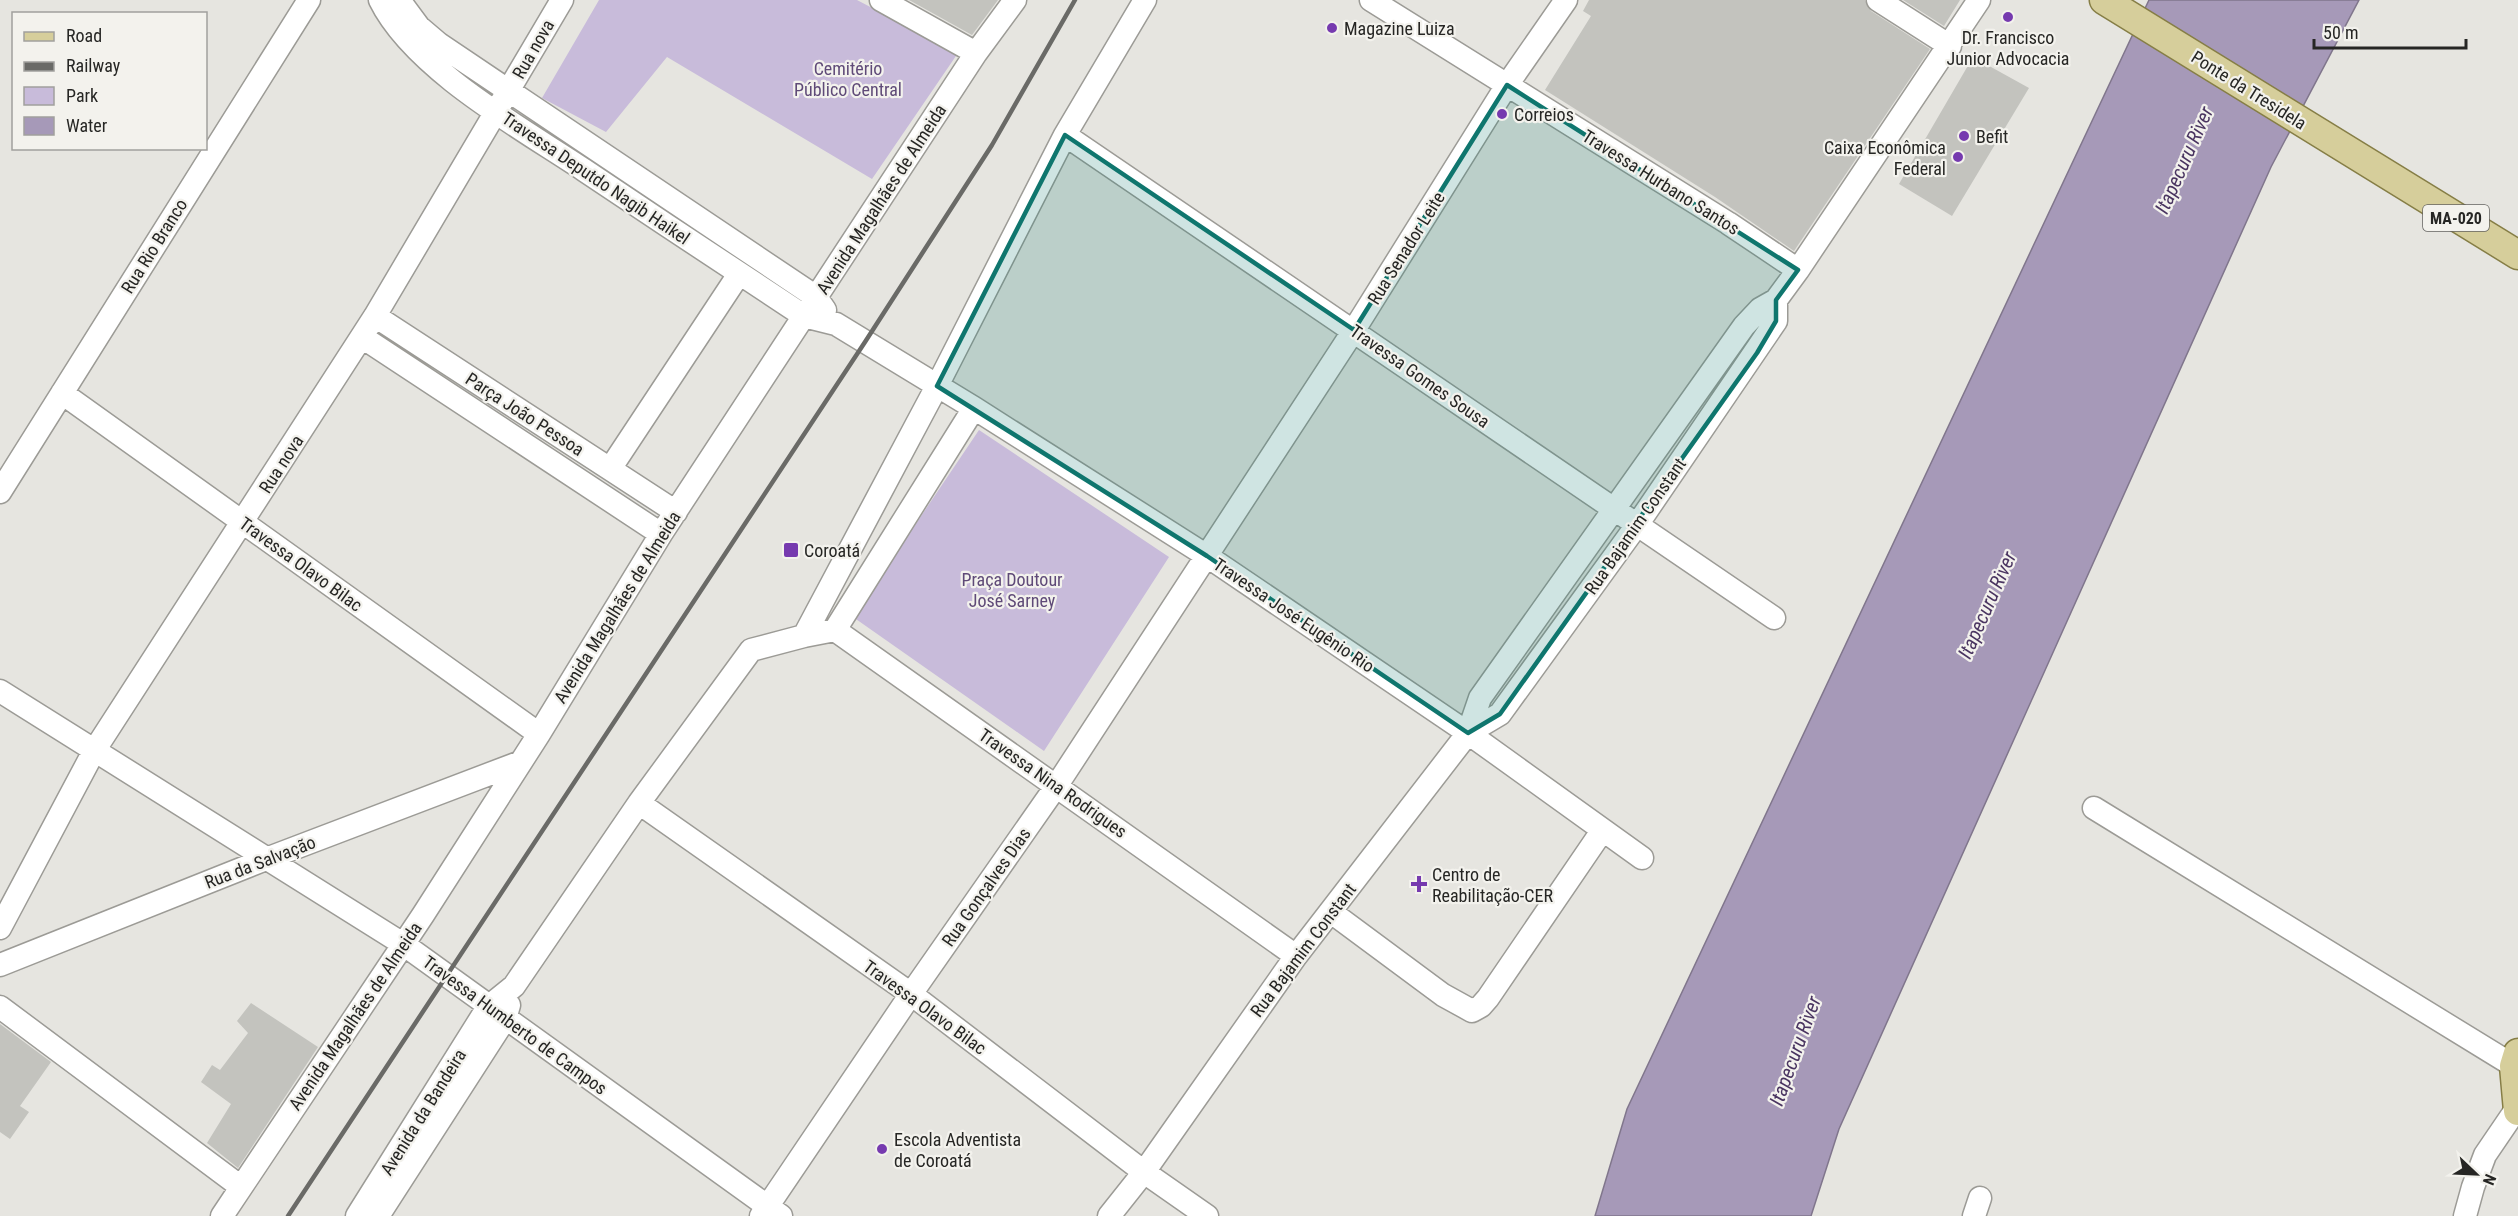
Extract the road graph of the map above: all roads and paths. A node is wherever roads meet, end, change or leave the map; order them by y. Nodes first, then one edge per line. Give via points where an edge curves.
1 (309, 0) edge
2 (380, 0) edge
3 (399, 0) edge
4 (562, 0) edge
5 (881, 0) edge
6 (1015, 0) edge
7 (1145, 0) edge
8 (1371, 0) edge
9 (1566, 0) edge
10 (1878, 0) edge
11 (1979, 0) edge
12 (2104, 0) edge
13 (1950, 46) junction
14 (976, 53) junction
15 (1508, 85) junction
16 (509, 92) junction
17 (496, 111) junction
18 (1065, 135) junction
19 (2518, 255) edge
20 (1798, 270) junction
21 (739, 274) junction
22 (816, 297) junction
23 (1776, 300) junction
24 (375, 316) junction
25 (804, 316) junction
26 (836, 324) junction
27 (1354, 330) junction
28 (362, 337) junction
29 (937, 386) junction
30 (62, 393) junction
31 (974, 408) junction
32 (610, 469) junction
33 (0, 492) edge
34 (1613, 510) junction
35 (675, 512) junction
36 (243, 522) junction
37 (1637, 525) junction
38 (661, 534) junction
39 (1207, 556) junction
40 (1774, 618) dead end
41 (835, 630) junction
42 (804, 636) junction
43 (0, 691) edge
44 (1468, 733) junction
45 (539, 734) junction
46 (94, 751) junction
47 (521, 762) junction
48 (1057, 785) junction
49 (639, 803) junction
50 (2094, 808) dead end
51 (1602, 831) junction
52 (1642, 858) dead end
53 (266, 859) junction
54 (1330, 912) junction
55 (0, 928) edge
56 (403, 944) junction
57 (1296, 956) junction
58 (0, 965) edge
59 (911, 994) junction
60 (0, 1006) edge
61 (497, 1013) junction
62 (2516, 1060) edge
63 (2518, 1110) edge
64 (1144, 1172) junction
65 (241, 1187) junction
66 (770, 1213) edge
67 (222, 1216) edge
68 (357, 1216) edge
69 (378, 1216) edge
70 (1109, 1216) edge
71 (1207, 1216) edge
72 (2465, 1216) edge

1 - 30 street, Rua Rio Branco
2 - 17 street, Travessa Deputdo Nagib Haikel via 421,55
3 - 16 street, Travessa Deputdo Nagib Haikel via 419,27 439,44
4 - 16 street, Rua nova
5 - 14 street
6 - 14 street, Avenida Magalhães de Almeida
7 - 18 street
8 - 15 street, Travessa Hurbano Santos
9 - 15 street, Rua Senador Leite
10 - 13 street
11 - 13 street, Rua Bajamim Constant
12 - 19 main road, Ponte da Tresidela / MA-020
13 - 20 street, Rua Bajamim Constant
14 - 22 street, Avenida Magalhães de Almeida
15 - 20 street, Travessa Hurbano Santos
15 - 27 street, Rua Senador Leite
16 - 17 street, Rua nova
16 - 22 street, Travessa Deputdo Nagib Haikel
17 - 21 street, Travessa Deputdo Nagib Haikel
17 - 24 street, Rua nova
18 - 27 street, Travessa Gomes Sousa
18 - 29 street
20 - 23 street, Rua Bajamim Constant
21 - 25 street, Travessa Deputdo Nagib Haikel
21 - 32 street
22 - 25 street, Avenida Magalhães de Almeida
22 - 26 street, Travessa Deputdo Nagib Haikel
23 - 34 street, Rua Bajamim Constant via 1760,309 1744,326
23 - 37 street, Rua Bajamim Constant via 1776,321 1757,353
24 - 28 street, Rua nova
24 - 32 street, Parça João Pessoa
25 - 26 street, Travessa Deputdo Nagib Haikel
25 - 35 street, Avenida Magalhães de Almeida
26 - 29 street, Travessa Deputdo Nagib Haikel
27 - 34 street, Travessa Gomes Sousa
27 - 39 street, Rua Senador Leite
28 - 36 street, Rua nova
28 - 38 street, Parça João Pessoa
29 - 31 street, Travessa José Eugênio Rio
29 - 42 street
30 - 33 street, Rua Rio Branco
30 - 36 street, Travessa Olavo Bilac
31 - 39 street, Travessa José Eugênio Rio
31 - 41 street
32 - 35 street, Parça João Pessoa
34 - 37 street, Travessa Gomes Sousa
34 - 44 street, Rua Bajamim Constant via 1480,698
35 - 38 street, Avenida Magalhães de Almeida
36 - 45 street, Travessa Olavo Bilac
36 - 46 street, Rua nova
37 - 40 street, Travessa Gomes Sousa
37 - 44 street, Rua Bajamim Constant via 1500,714
38 - 45 street, Avenida Magalhães de Almeida
39 - 44 street, Travessa José Eugênio Rio
39 - 48 street, Rua Gonçalves Dias
41 - 42 street
41 - 48 street, Travessa Nina Rodrigues
42 - 49 street via 751,650
43 - 46 street, Travessa Humberto de Campos
44 - 51 street, Travessa José Eugênio Rio
44 - 54 street, Rua Bajamim Constant
45 - 47 street, Avenida Magalhães de Almeida
46 - 53 street, Travessa Humberto de Campos
46 - 55 street, Rua nova
47 - 53 street, Rua da Salvação
47 - 56 street, Avenida Magalhães de Almeida
48 - 57 street, Travessa Nina Rodrigues
48 - 59 street, Rua Gonçalves Dias
49 - 59 street, Travessa Olavo Bilac
49 - 61 street
50 - 62 street
51 - 52 street, Travessa José Eugênio Rio
51 - 54 street via 1488,998 1472,1011
53 - 56 street, Travessa Humberto de Campos
53 - 58 street, Rua da Salvação
54 - 57 street, Rua Bajamim Constant
56 - 61 street, Travessa Humberto de Campos
56 - 65 street, Avenida Magalhães de Almeida
57 - 64 street, Rua Bajamim Constant
59 - 64 street, Travessa Olavo Bilac
59 - 66 street, Rua Gonçalves Dias
60 - 65 street
61 - 66 street, Travessa Humberto de Campos
61 - 68 street, Avenida da Bandeira
61 - 69 street, Avenida da Bandeira
62 - 63 main road
63 - 72 street via 2485,1155
64 - 70 street, Rua Bajamim Constant
64 - 71 street, Travessa Olavo Bilac
65 - 67 street, Avenida Magalhães de Almeida

